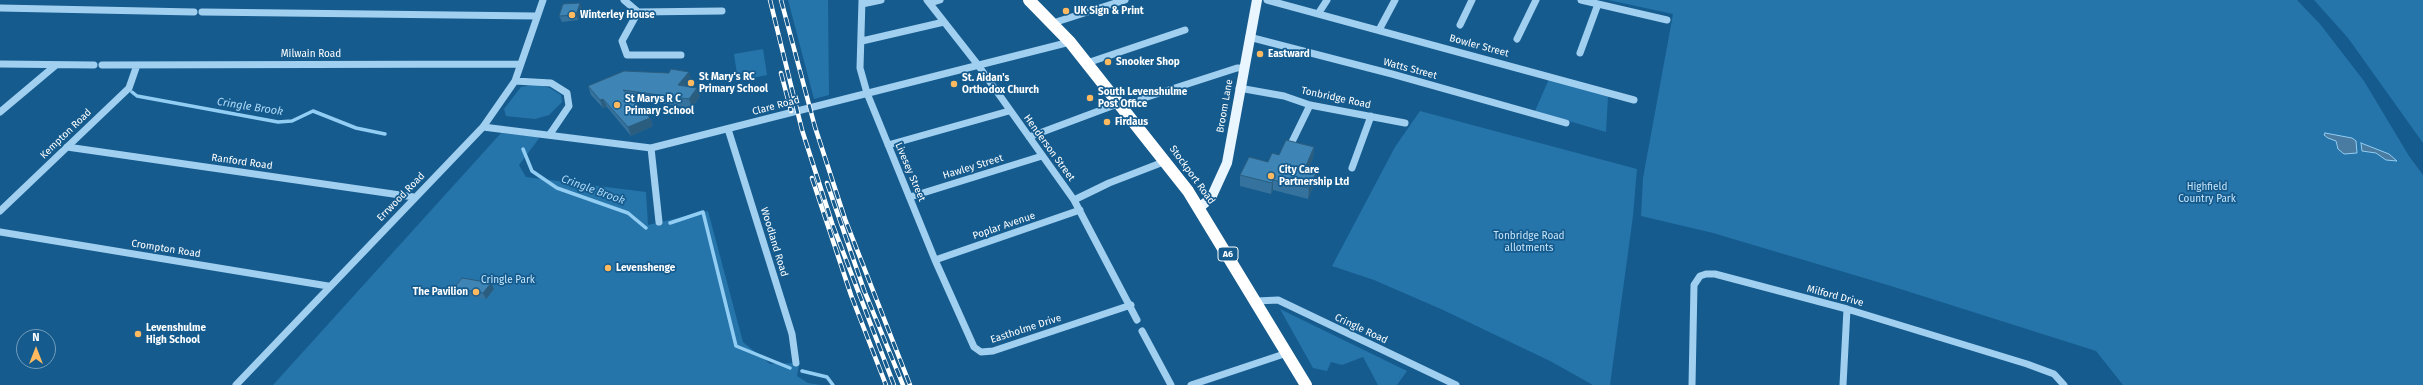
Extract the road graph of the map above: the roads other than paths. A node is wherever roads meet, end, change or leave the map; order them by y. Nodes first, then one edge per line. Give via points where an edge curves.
1 (543, 0) edge
2 (624, 0) edge
3 (881, 0) edge
4 (940, 0) edge
5 (1029, 0) edge
6 (1257, 0) edge
7 (1267, 0) edge
8 (1327, 0) edge
9 (1395, 0) edge
10 (1472, 0) edge
11 (1536, 0) edge
12 (1581, 0) edge
13 (1121, 1) edge
14 (862, 2) edge
15 (928, 2) edge
16 (1598, 4) junction
17 (0, 8) edge
18 (722, 11) dead end
19 (194, 12) dead end
20 (202, 12) dead end
21 (638, 12) junction
22 (1318, 14) junction
23 (536, 16) junction
24 (1667, 20) dead end
25 (944, 22) junction
26 (1053, 23) junction
27 (1460, 25) dead end
28 (1186, 30) dead end
29 (1379, 30) junction
30 (1249, 37) junction
31 (1517, 39) dead end
32 (862, 41) junction
33 (1070, 42) junction
34 (1580, 53) dead end
35 (682, 56) dead end
36 (1087, 63) junction
37 (0, 64) edge
38 (520, 64) junction
39 (56, 65) junction
40 (94, 65) dead end
41 (102, 65) dead end
42 (137, 65) junction
43 (978, 65) junction
44 (1243, 68) junction
45 (515, 81) junction
46 (1240, 88) junction
47 (867, 93) junction
48 (1141, 100) dead end
49 (1634, 100) dead end
50 (1120, 103) junction
51 (1310, 105) junction
52 (1009, 110) junction
53 (0, 112) edge
54 (1371, 116) junction
55 (1404, 123) dead end
56 (1566, 123) dead end
57 (483, 127) junction
58 (728, 129) junction
59 (550, 134) junction
60 (1029, 137) junction
61 (888, 145) junction
62 (1290, 146) edge
63 (67, 147) junction
64 (652, 148) junction
65 (1042, 156) junction
66 (1166, 161) junction
67 (1352, 168) dead end
68 (414, 197) junction
69 (910, 197) junction
70 (1074, 200) junction
71 (1200, 207) junction
72 (1080, 210) junction
73 (0, 211) edge
74 (659, 222) dead end
75 (0, 232) edge
76 (935, 260) junction
77 (328, 286) junction
78 (1257, 301) junction
79 (1130, 305) junction
80 (1847, 309) junction
81 (1137, 320) dead end
82 (1142, 330) dead end
83 (1287, 353) junction
84 (796, 363) dead end
85 (236, 385) edge
86 (1170, 385) edge
87 (1191, 385) edge
88 (1306, 385) edge
89 (1456, 385) edge
90 (1692, 385) edge
91 (1843, 385) edge
92 (2064, 385) edge

1 - 23 street, Errwood Road
2 - 21 street
3 - 14 street
4 - 15 street
5 - 26 highway, Stockport Road / A6
6 - 30 main road, Broom Lane
7 - 22 street, Bowler Street
8 - 22 street
9 - 29 street
10 - 27 street
11 - 31 street
12 - 16 street
13 - 26 street
14 - 32 street, Livesey Street
15 - 25 street, Henderson Street
16 - 24 street
16 - 34 street
17 - 19 street
18 - 21 street
20 - 23 street
21 - 35 street via 622,41 627,56
22 - 29 street, Bowler Street
23 - 38 street, Errwood Road
25 - 32 street
25 - 43 street, Henderson Street
26 - 33 highway, Stockport Road / A6
28 - 36 street
29 - 49 street, Bowler Street
30 - 44 main road, Broom Lane
30 - 56 street, Watts Street
32 - 47 street, Livesey Street via 860,68
33 - 36 highway, Stockport Road / A6
33 - 43 street, Clare Road
36 - 50 highway, Stockport Road / A6
37 - 39 street
38 - 42 street, Milwain Road
38 - 45 street, Errwood Road
39 - 40 street
39 - 53 street
41 - 42 street, Milwain Road
42 - 63 street, Kempton Road via 129,88
43 - 47 street, Clare Road
43 - 52 street, Henderson Street
44 - 46 main road, Broom Lane
44 - 48 street via 1236,68
45 - 57 street, Errwood Road
45 - 59 street via 551,83 567,93 568,106
46 - 51 street, Tonbridge Road via 1284,96
46 - 71 main road, Broom Lane via 1224,172 1211,198
47 - 58 street, Clare Road
47 - 61 street, Livesey Street
50 - 60 street
50 - 66 highway, Stockport Road / A6
51 - 54 street, Tonbridge Road
51 - 62 street
52 - 60 street, Henderson Street
52 - 61 street
54 - 55 street, Tonbridge Road
54 - 67 street
57 - 59 street, Clare Road
57 - 68 street, Errwood Road
58 - 64 street, Clare Road
58 - 84 street, Woodland Road via 792,334
59 - 64 street, Clare Road
60 - 65 street, Henderson Street
61 - 69 street, Livesey Street
63 - 68 street, Ranford Road
63 - 73 street, Kempton Road
64 - 74 street
65 - 69 street, Hawley Street
65 - 70 street, Henderson Street
66 - 70 street
66 - 71 highway, Stockport Road / A6
68 - 77 street, Errwood Road
69 - 76 street, Livesey Street
70 - 72 street, Henderson Street
71 - 78 highway, Stockport Road / A6
72 - 76 street, Poplar Avenue
72 - 79 street, Henderson Street
75 - 77 street, Crompton Road
76 - 79 street, Eastholme Drive via 974,347 981,352 993,351
77 - 85 street, Errwood Road
78 - 83 highway, Stockport Road / A6
78 - 89 street, Cringle Road via 1278,300
79 - 81 street, Henderson Street
80 - 90 street, Milford Drive via 1715,274 1700,276 1694,285
80 - 91 street
80 - 92 street, Milford Drive via 2041,368 2054,374
82 - 86 street
83 - 87 street
83 - 88 highway, Stockport Road / A6

